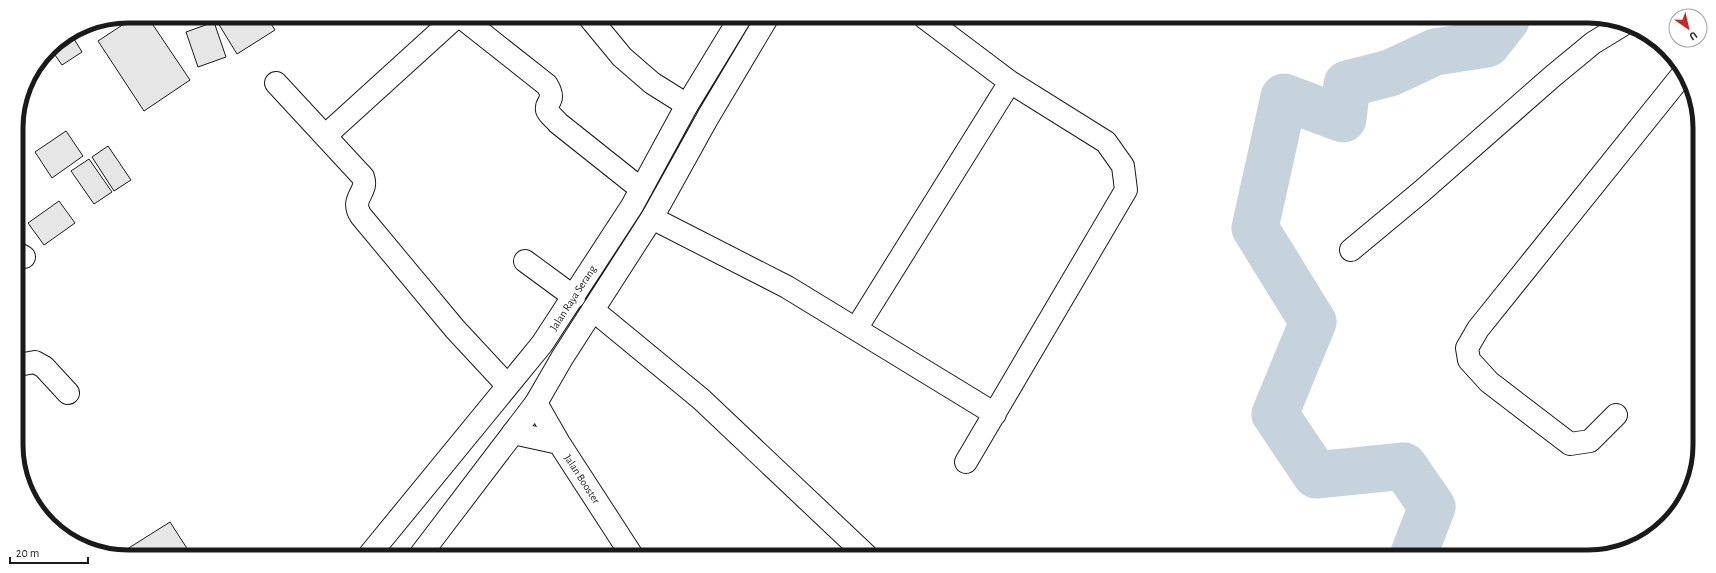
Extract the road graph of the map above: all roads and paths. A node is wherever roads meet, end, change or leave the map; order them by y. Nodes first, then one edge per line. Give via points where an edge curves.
1 (449, 23) edge
2 (469, 23) edge
3 (594, 23) edge
4 (737, 23) edge
5 (764, 23) edge
6 (932, 23) edge
7 (1618, 28) edge
8 (1680, 78) edge
9 (1010, 82) junction
10 (276, 83) dead end
11 (687, 105) junction
12 (325, 136) junction
13 (641, 189) junction
14 (652, 218) junction
15 (1351, 250) dead end
16 (525, 261) dead end
17 (574, 297) junction
18 (594, 310) junction
19 (856, 330) junction
20 (23, 365) edge
21 (507, 386) junction
22 (68, 393) dead end
23 (536, 403) junction
24 (995, 414) junction
25 (1616, 415) dead end
26 (513, 433) junction
27 (559, 443) junction
28 (966, 462) dead end
29 (373, 550) edge
30 (424, 550) edge
31 (628, 550) edge
32 (861, 550) edge

1 - 12 main road
2 - 13 main road via 547,84 552,98 547,111 558,123
3 - 11 main road via 628,62 652,83
4 - 11 main road, Jalan Raya Serang
5 - 14 main road
6 - 9 main road
7 - 15 main road via 1593,42
8 - 25 main road via 1478,329 1467,348 1469,360 1489,382 1570,444 1590,441
9 - 19 main road
9 - 24 main road via 1106,142 1123,166 1126,190
10 - 12 main road
11 - 13 main road, Jalan Raya Serang
12 - 21 main road via 363,177 365,182 356,204 361,216 455,329
13 - 17 main road, Jalan Raya Serang
14 - 18 main road
14 - 19 main road via 787,287
16 - 17 main road
17 - 21 main road, Jalan Raya Serang via 542,344
18 - 23 main road
18 - 32 main road via 701,399
19 - 24 main road
20 - 22 main road via 35,362
21 - 29 main road, Jalan Raya Serang
23 - 26 main road
23 - 27 main road, Jalan Booster
24 - 28 main road
26 - 27 main road
26 - 30 main road
27 - 31 main road, Jalan Booster

